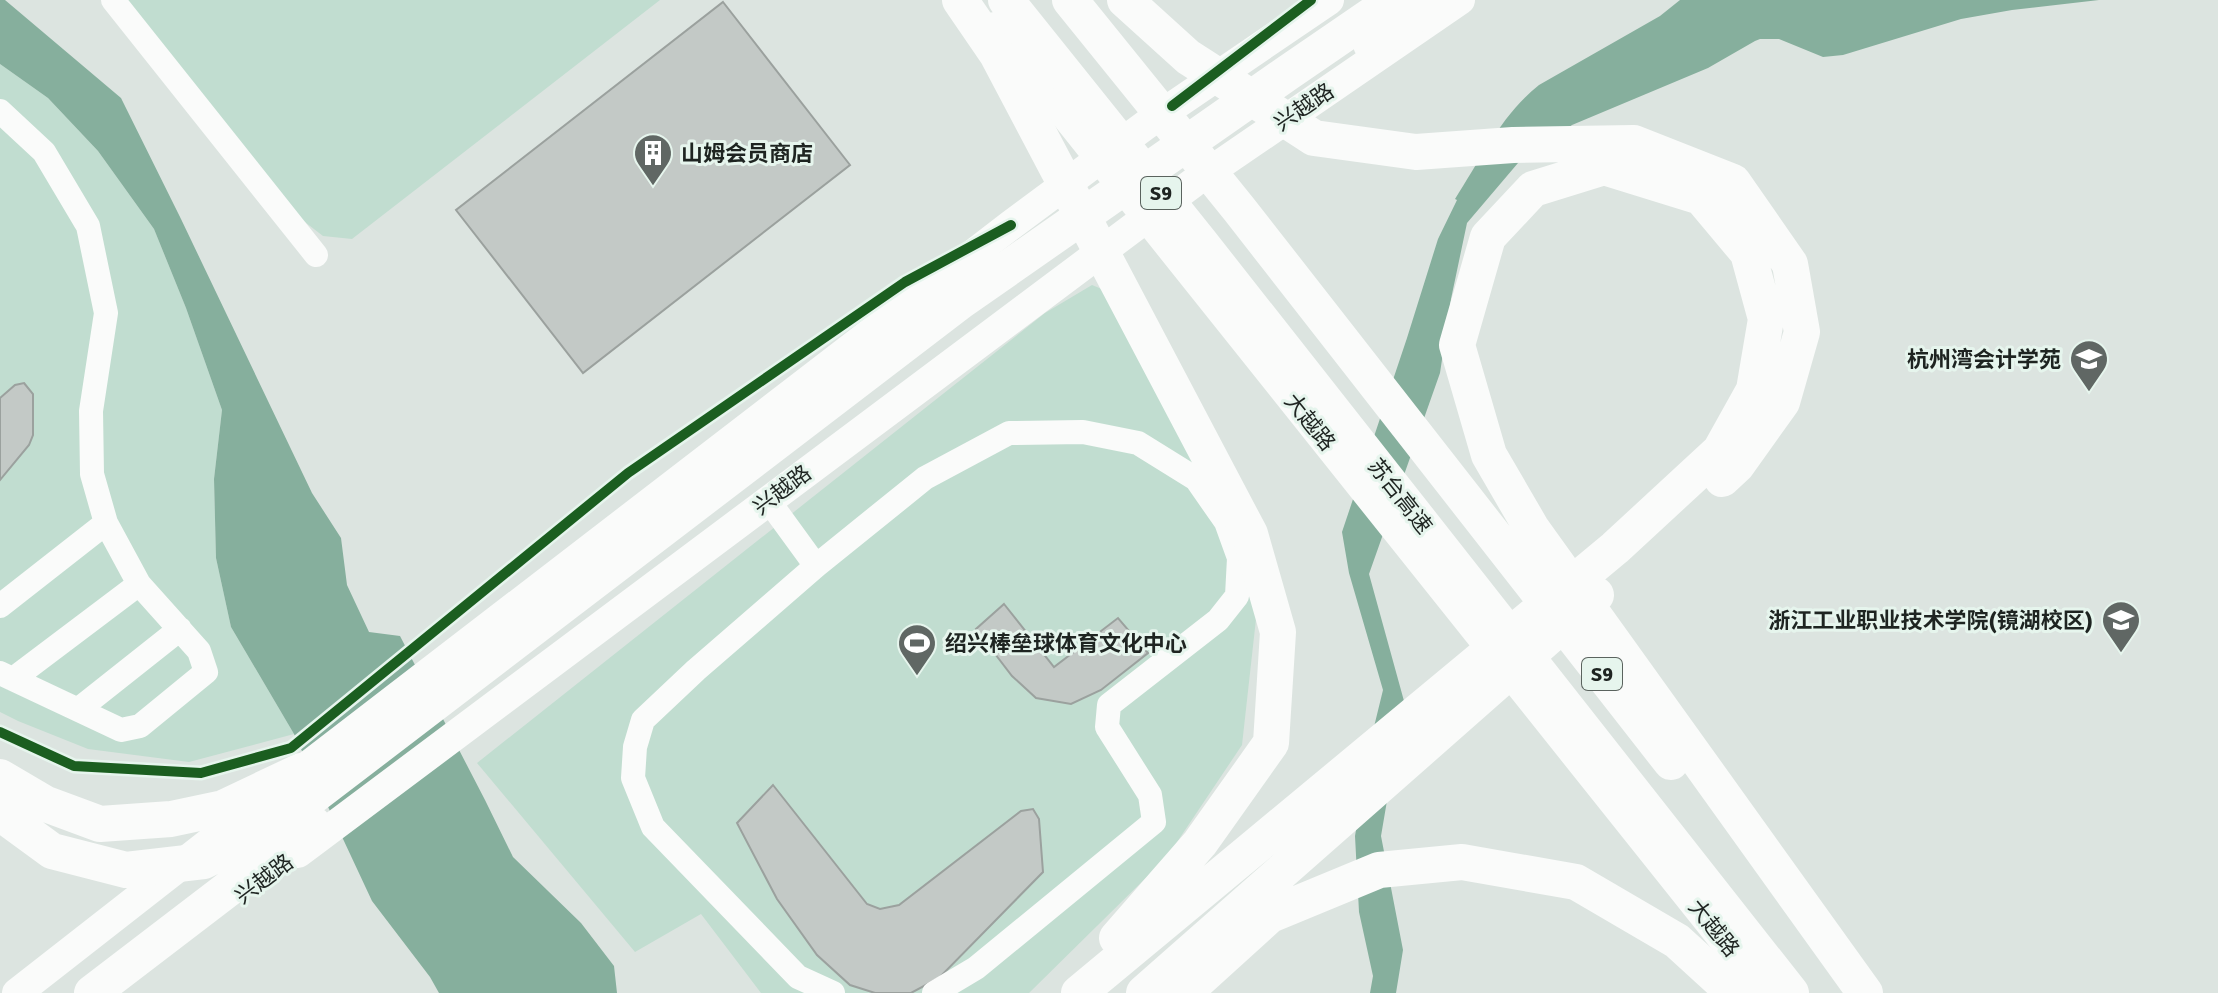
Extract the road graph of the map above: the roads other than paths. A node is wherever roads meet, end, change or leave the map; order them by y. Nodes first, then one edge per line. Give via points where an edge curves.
1 (113, 0) edge
2 (960, 0) edge
3 (974, 0) edge
4 (1006, 0) edge
5 (1070, 0) edge
6 (1088, 0) edge
7 (1125, 0) edge
8 (1311, 0) edge
9 (1329, 0) edge
10 (1394, 0) edge
11 (1438, 0) edge
12 (1460, 0) edge
13 (1172, 106) junction
14 (0, 111) edge
15 (1100, 159) junction
16 (1219, 165) junction
17 (1147, 217) junction
18 (316, 255) dead end
19 (768, 500) junction
20 (106, 523) junction
21 (816, 566) junction
22 (139, 584) junction
23 (0, 606) edge
24 (180, 629) junction
25 (7, 676) edge
26 (79, 709) junction
27 (301, 771) junction
28 (0, 777) edge
29 (0, 813) edge
30 (17, 993) edge
31 (92, 993) edge
32 (112, 993) edge
33 (833, 993) edge
34 (934, 993) edge
35 (1069, 993) edge
36 (1079, 993) edge
37 (1144, 993) edge
38 (1184, 993) edge
39 (1734, 993) edge
40 (1766, 993) edge
41 (1791, 993) edge
42 (1852, 993) edge
43 (1865, 993) edge
44 (1875, 993) edge

1 - 18 street
2 - 35 highway via 997,54 1250,534 1278,632 1271,743 1200,843
3 - 15 main road, 大越路
4 - 41 highway, 苏台高速 / S9
5 - 42 highway, S9
6 - 13 main road
7 - 37 highway via 1188,57 1314,138 1416,152 1634,143 1733,182 1790,264 1802,332 1782,402 1737,465
8 - 13 street
9 - 13 main road
10 - 29 highway via 961,301 274,826 204,861 126,870 52,851
11 - 31 highway via 973,317
12 - 16 main road, 兴越路
13 - 15 main road
13 - 16 main road
14 - 20 street via 44,152 88,226 106,313 91,411 92,474
15 - 17 main road, 大越路
15 - 27 main road
16 - 17 main road, 兴越路
16 - 44 main road
17 - 19 main road, 兴越路
17 - 40 main road, 大越路
19 - 21 street
19 - 32 main road, 兴越路
20 - 22 street
20 - 23 street
21 - 33 street via 643,720 633,778 653,827 798,977
21 - 34 street via 925,478 1009,433 1083,432 1138,443 1196,479 1226,522 1239,558 1237,596 1218,620 1109,705 1107,727 1150,795 1154,822 976,968
22 - 24 street
22 - 25 street
24 - 26 street
24 - 26 street via 199,651 206,672 140,726 121,730
25 - 26 street
27 - 28 highway via 223,808 171,819 100,824 46,804
27 - 30 main road
36 - 43 highway via 1298,810 1542,609 1566,589 1578,579 1590,568 1615,548 1720,451 1754,390 1766,319 1748,253 1701,197 1604,167 1533,189 1488,237 1457,345 1489,455 1532,529 1569,581 1579,594 1625,658
38 - 39 highway via 1270,915 1379,870 1462,862 1576,882 1677,941

